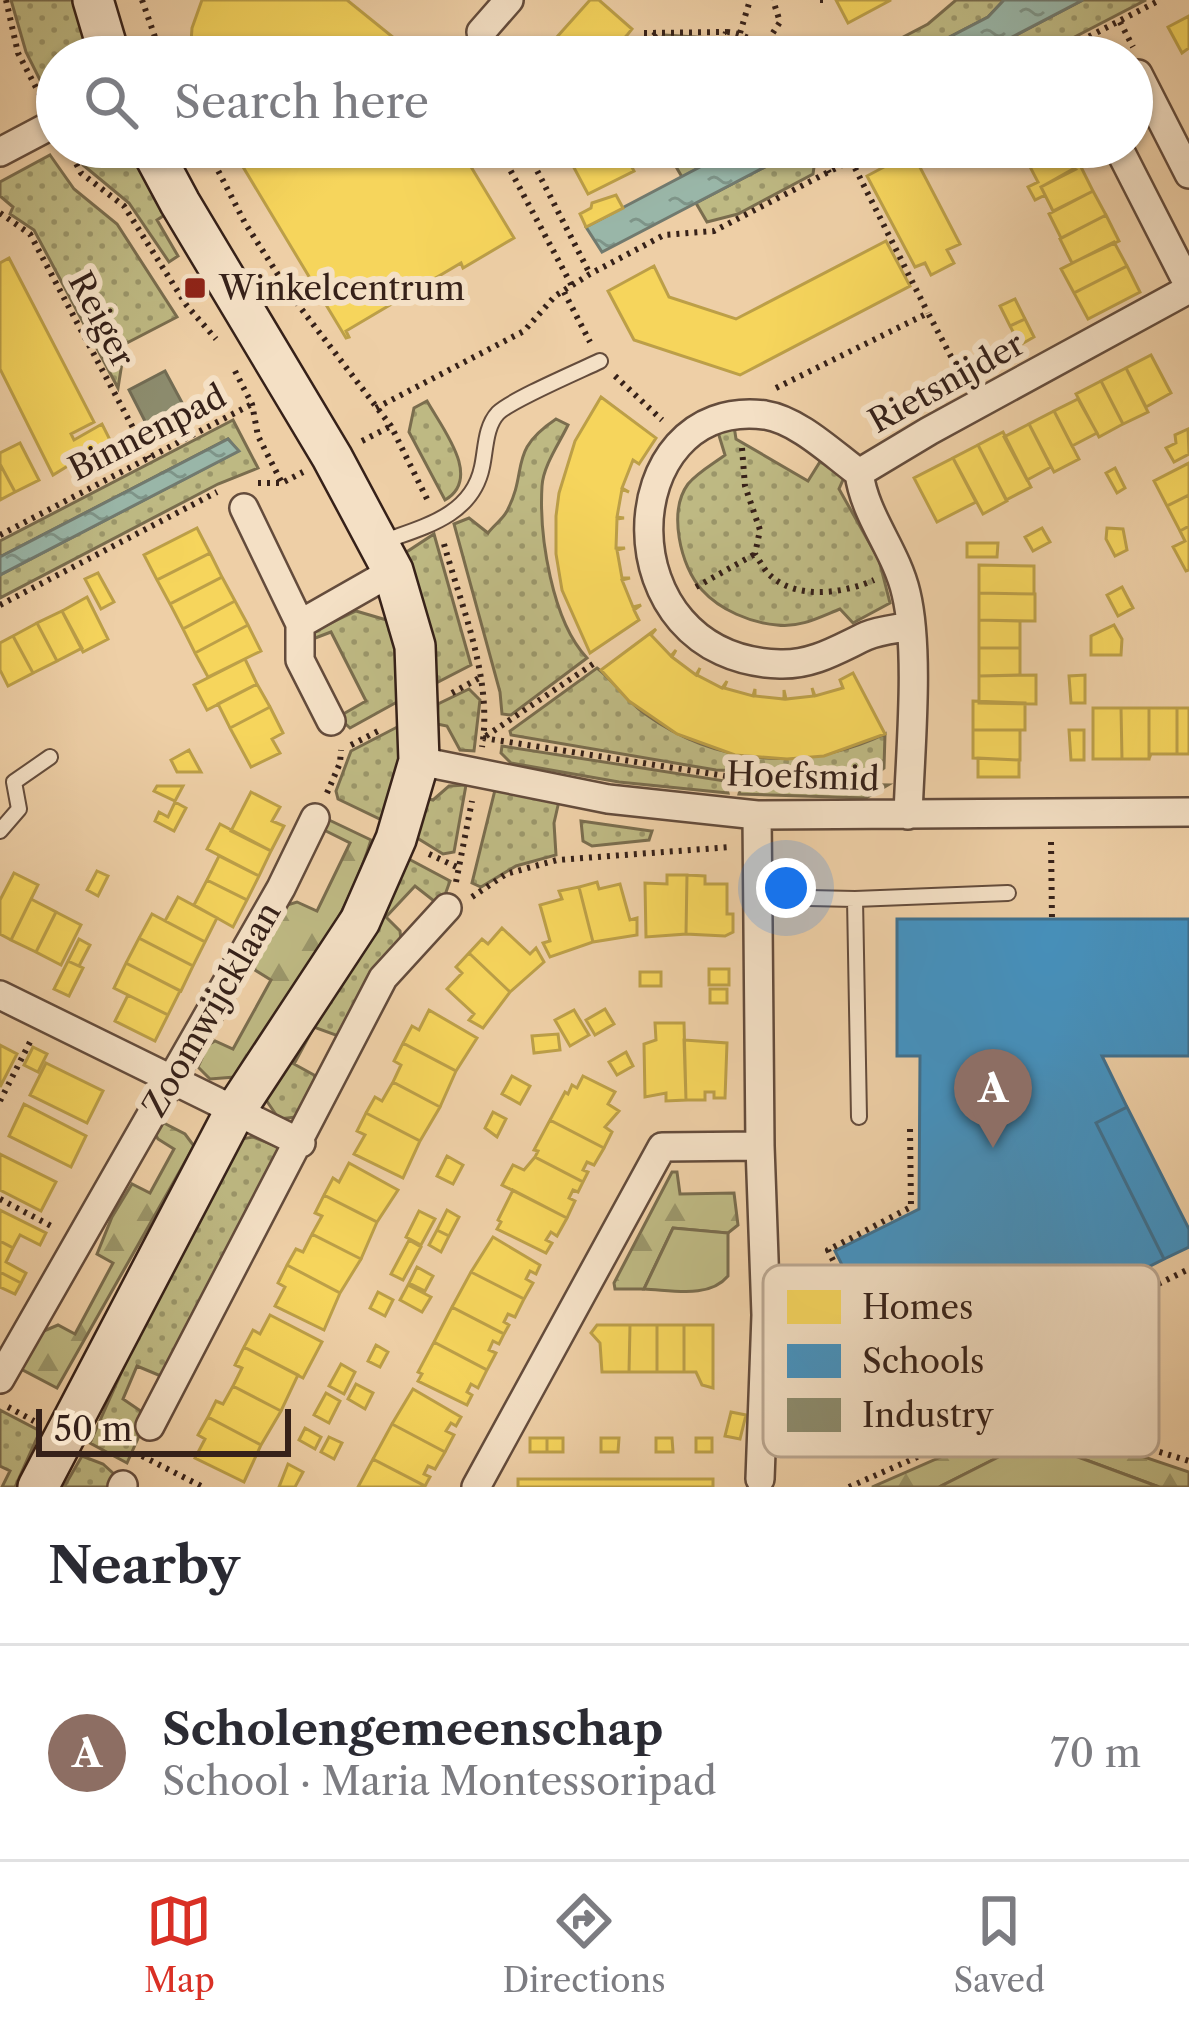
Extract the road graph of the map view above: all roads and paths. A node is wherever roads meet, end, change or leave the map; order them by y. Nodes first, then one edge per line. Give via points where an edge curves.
1 (6, 0) edge
2 (93, 0) edge
3 (142, 0) edge
4 (509, 0) edge
5 (750, 0) edge
6 (773, 0) edge
7 (1160, 0) edge
8 (481, 32) dead end
9 (644, 32) dead end
10 (726, 32) junction
11 (656, 33) junction
12 (740, 33) junction
13 (104, 36) edge
14 (154, 36) edge
15 (654, 36) edge
16 (725, 36) edge
17 (745, 36) edge
18 (771, 36) edge
19 (1095, 36) edge
20 (36, 86) edge
21 (1153, 103) edge
22 (36, 139) edge
23 (0, 152) edge
24 (79, 168) edge
25 (162, 168) edge
26 (217, 168) edge
27 (509, 168) edge
28 (537, 168) edge
29 (826, 168) edge
30 (837, 168) edge
31 (855, 168) edge
32 (1129, 168) edge
33 (829, 173) junction
34 (1189, 174) edge
35 (0, 213) edge
36 (590, 274) junction
37 (572, 286) junction
38 (1189, 288) edge
39 (928, 313) junction
40 (221, 344) dead end
41 (600, 361) dead end
42 (231, 364) dead end
43 (252, 404) junction
44 (977, 405) junction
45 (739, 417) junction
46 (332, 457) junction
47 (149, 458) junction
48 (859, 473) junction
49 (282, 483) junction
50 (236, 493) junction
51 (0, 535) edge
52 (755, 554) junction
53 (385, 557) junction
54 (899, 569) junction
55 (667, 603) junction
56 (0, 605) edge
57 (300, 625) junction
58 (911, 626) junction
59 (593, 664) dead end
60 (331, 721) joint
61 (50, 757) dead end
62 (419, 761) junction
63 (784, 782) dead end
64 (1189, 812) edge
65 (757, 815) junction
66 (908, 815) junction
67 (315, 818) joint
68 (0, 831) edge
69 (1051, 842) dead end
70 (758, 845) junction
71 (1008, 893) dead end
72 (758, 897) junction
73 (855, 899) junction
74 (447, 908) joint
75 (1052, 919) dead end
76 (0, 995) edge
77 (42, 1017) junction
78 (169, 1078) junction
79 (0, 1101) edge
80 (236, 1111) junction
81 (859, 1117) dead end
82 (910, 1129) dead end
83 (301, 1143) junction
84 (760, 1146) junction
85 (0, 1199) edge
86 (80, 1240) junction
87 (764, 1265) edge
88 (835, 1265) edge
89 (1189, 1269) edge
90 (1159, 1284) edge
91 (0, 1379) edge
92 (763, 1397) edge
93 (150, 1426) dead end
94 (1159, 1452) edge
95 (138, 1454) dead end
96 (918, 1457) edge
97 (1189, 1461) edge
98 (760, 1479) dead end
99 (38, 1487) edge
100 (203, 1487) edge
101 (476, 1487) edge
102 (849, 1487) edge

1 - 20 path via 18,53
2 - 13 street
3 - 14 path
4 - 8 street
5 - 12 path
6 - 18 path via 780,22
7 - 19 path
9 - 11 path
10 - 11 path
10 - 12 path
10 - 16 path
11 - 15 path
12 - 17 path
21 - 34 street
22 - 23 street
24 - 40 path via 124,206
25 - 46 street
26 - 37 path via 293,298 376,408 524,332
27 - 37 path
28 - 36 path
29 - 33 path
30 - 33 path
31 - 39 path
32 - 38 street, Rietsnijder
33 - 36 path via 714,231 664,236
35 - 47 path, Reiger via 30,235
36 - 37 path
38 - 44 street, Rietsnijder
39 - 44 path
39 - 45 path via 750,400
41 - 53 lane via 498,413 482,472 460,508
42 - 43 path
43 - 47 path, Binnenpad
43 - 49 path
44 - 48 street, Rietsnijder
45 - 48 street via 783,421
45 - 52 path via 760,530
45 - 55 street via 710,422 682,440 656,484 649,555
46 - 49 path
46 - 53 street
47 - 51 path, Binnenpad
48 - 54 street, Rietsnijder via 862,497
49 - 50 path
50 - 56 path
50 - 57 street
52 - 54 path via 771,577 816,591 850,590
52 - 55 path
53 - 57 street
53 - 62 street via 415,646
54 - 58 street, Rietsnijder
55 - 58 street via 709,645 772,664 812,660
57 - 60 street via 300,660
58 - 66 street, Rietsnijder
59 - 63 path via 483,738
60 - 67 path via 340,763
61 - 68 lane via 14,782 19,809
62 - 65 street, Hoefsmid via 608,799
62 - 80 street via 360,921
64 - 66 street, Hoefsmid
65 - 66 street, Hoefsmid
65 - 70 street
67 - 78 street, Zoomwijcklaan
69 - 75 path
70 - 72 street
70 - 74 path via 556,860 506,874
71 - 73 lane
72 - 73 lane
72 - 84 street
73 - 81 lane
74 - 83 street via 383,978
76 - 77 street
77 - 78 street
77 - 79 path
78 - 80 street
78 - 86 street, Zoomwijcklaan
80 - 83 street
80 - 99 street
82 - 88 path via 911,1207 828,1250
83 - 93 street
84 - 87 street
84 - 101 street via 662,1147
85 - 86 path
86 - 91 street, Zoomwijcklaan
89 - 90 path
92 - 98 street
94 - 97 path
95 - 100 path
96 - 102 path

